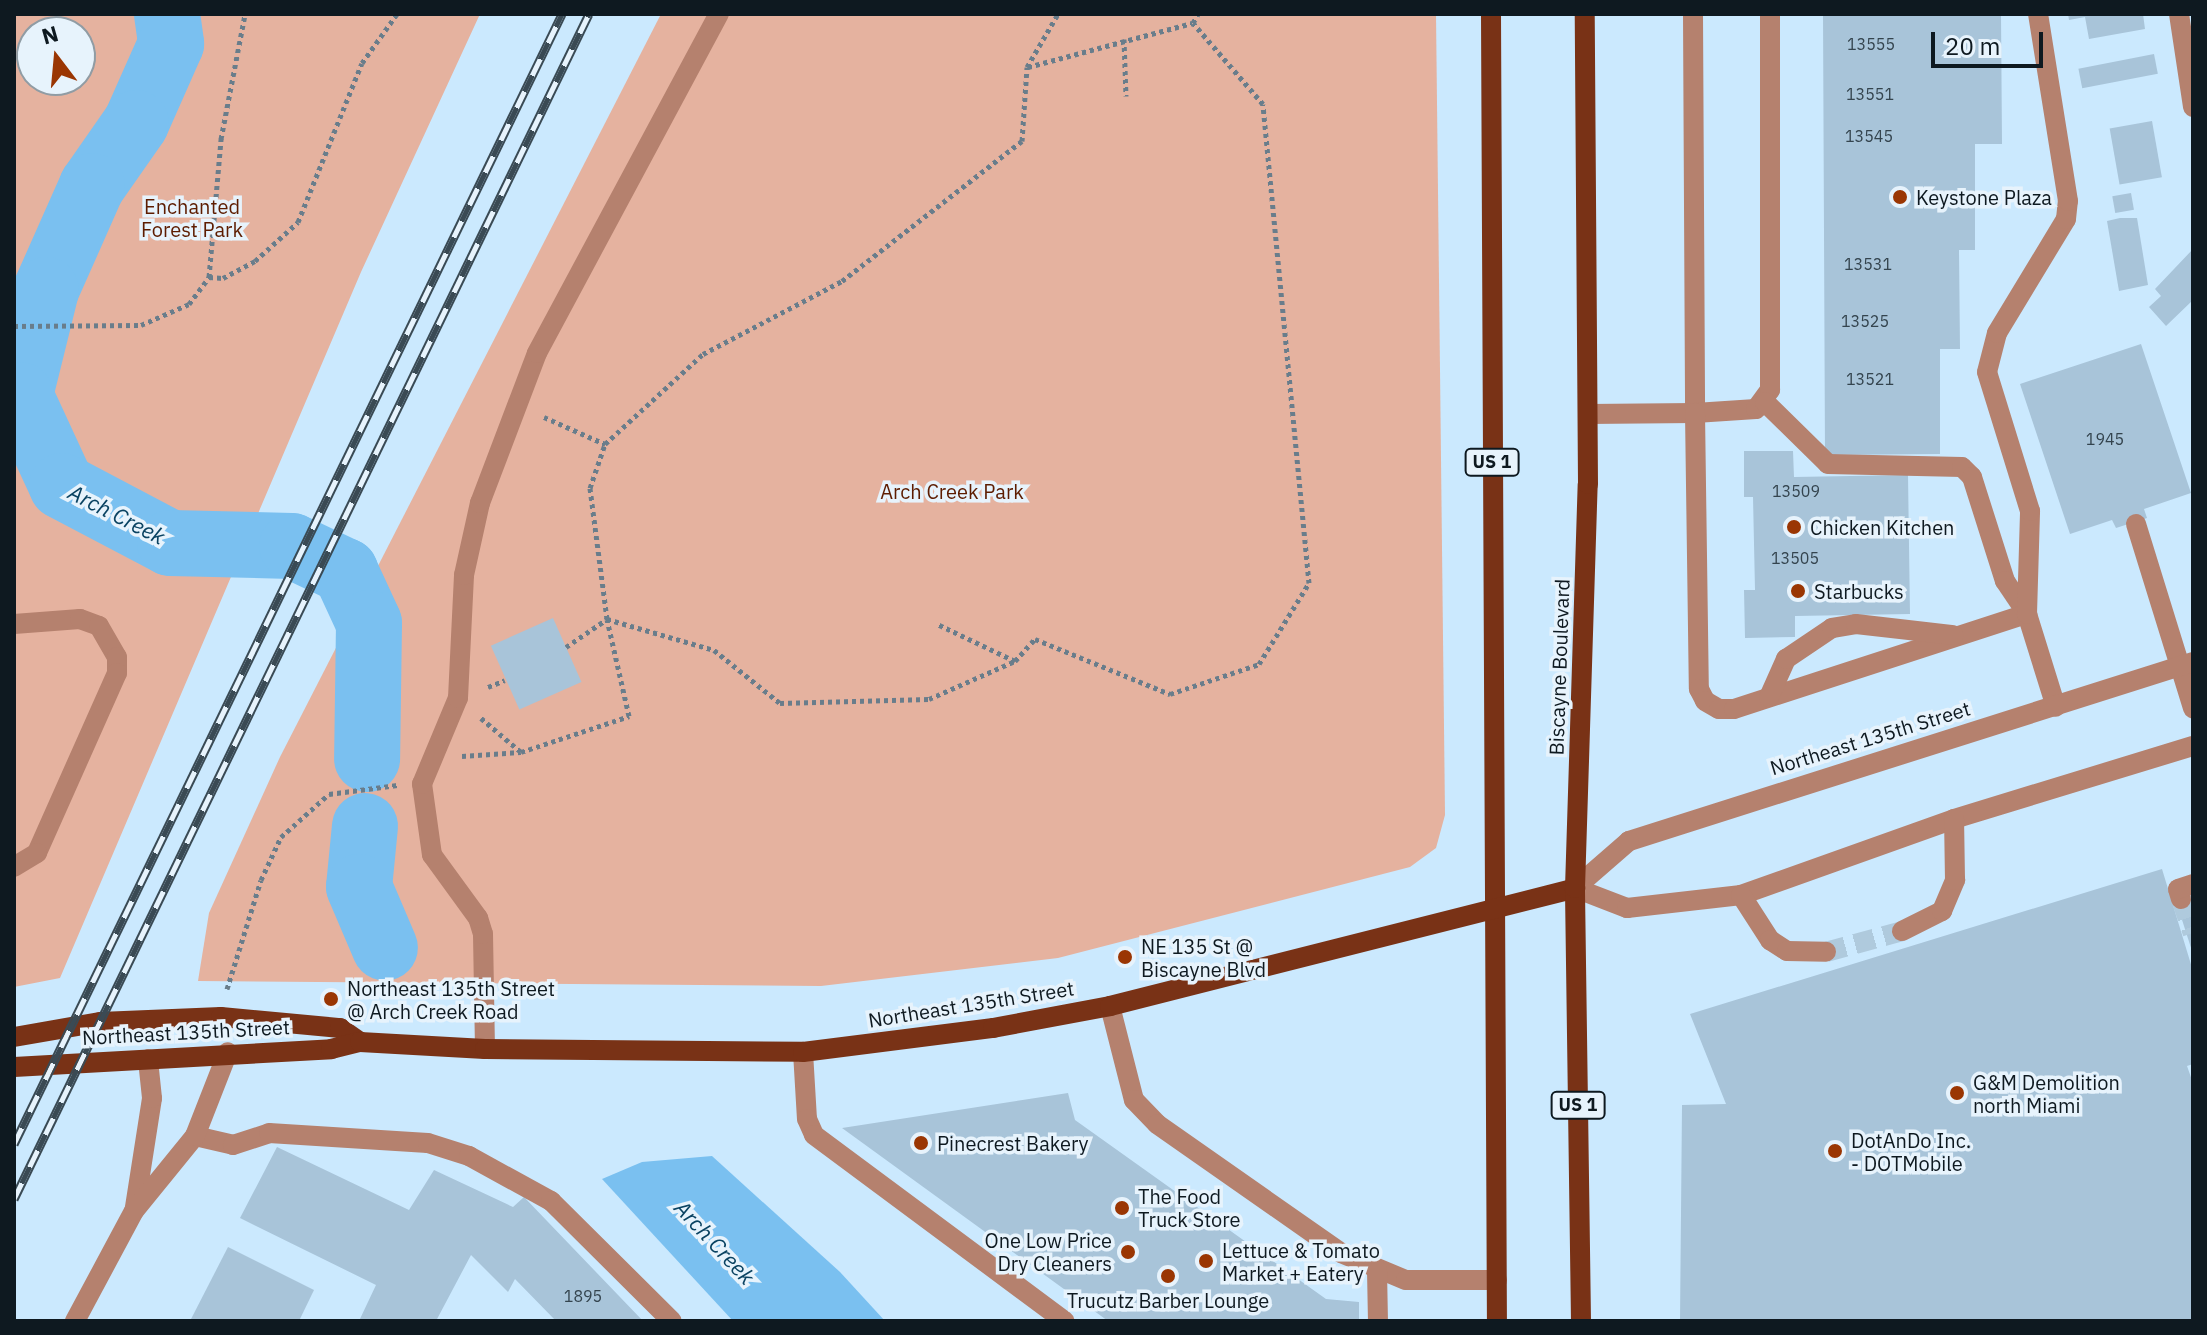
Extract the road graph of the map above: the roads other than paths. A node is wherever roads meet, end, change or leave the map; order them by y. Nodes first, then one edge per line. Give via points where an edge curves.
1 (719, 14) edge
2 (1491, 14) edge
3 (1585, 14) edge
4 (1693, 14) edge
5 (1770, 14) edge
6 (2038, 14) edge
7 (2179, 14) edge
8 (2193, 107) edge
9 (1765, 402) junction
10 (1695, 413) junction
11 (1588, 414) junction
12 (2136, 524) dead end
13 (2027, 614) junction
14 (14, 624) edge
15 (1961, 635) junction
16 (2187, 665) edge
17 (1769, 697) junction
18 (2056, 707) junction
19 (2193, 708) edge
20 (2193, 746) edge
21 (1954, 819) junction
22 (14, 867) edge
23 (1575, 888) junction
24 (1741, 895) junction
25 (1494, 911) junction
26 (1902, 931) tunnel mouth
27 (1826, 952) tunnel mouth
28 (1110, 1006) junction
29 (14, 1037) edge
30 (360, 1042) junction
31 (485, 1049) junction
32 (228, 1052) junction
33 (803, 1052) junction
34 (148, 1059) junction
35 (14, 1067) edge
36 (195, 1136) junction
37 (134, 1211) junction
38 (1377, 1270) junction
39 (1497, 1280) junction
40 (75, 1321) edge
41 (672, 1321) edge
42 (1064, 1321) edge
43 (1378, 1321) edge
44 (1497, 1321) edge
45 (1581, 1321) edge

1 - 31 street via 522,388 480,503 464,575 458,698 422,784 432,855 478,918 483,934
2 - 25 main road, US 1
3 - 11 main road, Biscayne Boulevard / US 1
4 - 10 street
5 - 9 street via 1770,390
6 - 13 street via 2068,201 2066,219 1997,333 1987,372 2030,511
7 - 8 street
9 - 10 street via 1744,412
9 - 13 street via 1828,464 1962,467 1972,477 2005,581
10 - 11 street
10 - 17 street via 1699,689 1705,701 1719,709
11 - 23 main road, Biscayne Boulevard / US 1
12 - 16 street
13 - 15 street
13 - 18 street
14 - 22 street via 80,619 99,626 117,657 117,673 37,853
15 - 17 street
15 - 17 street via 1856,624 1832,628 1786,659
16 - 18 street, Northeast 135th Street
16 - 19 street
18 - 23 street, Northeast 135th Street via 1629,841
20 - 21 street
21 - 24 street
21 - 26 street via 1955,880 1942,911
23 - 24 street via 1627,908
23 - 25 main road, Northeast 135th Street
23 - 45 main road, Biscayne Boulevard / US 1
24 - 27 street via 1770,940 1787,951
25 - 28 main road, Northeast 135th Street
25 - 39 main road, US 1
28 - 33 main road, Northeast 135th Street via 993,1028
28 - 38 street via 1134,1100 1143,1113 1341,1253
29 - 30 main road, Northeast 135th Street via 100,1022 221,1017 340,1028
30 - 31 main road, Northeast 135th Street
30 - 32 main road, Northeast 135th Street via 331,1049
31 - 33 main road, Northeast 135th Street
32 - 34 main road, Northeast 135th Street
32 - 36 street
33 - 42 street via 807,1119 814,1135
34 - 35 main road, Northeast 135th Street
34 - 37 street via 152,1098
36 - 37 street
36 - 41 street via 233,1145 269,1133 412,1142 469,1156 551,1201
37 - 40 street
38 - 39 street via 1406,1280
38 - 43 street
39 - 44 main road, US 1

